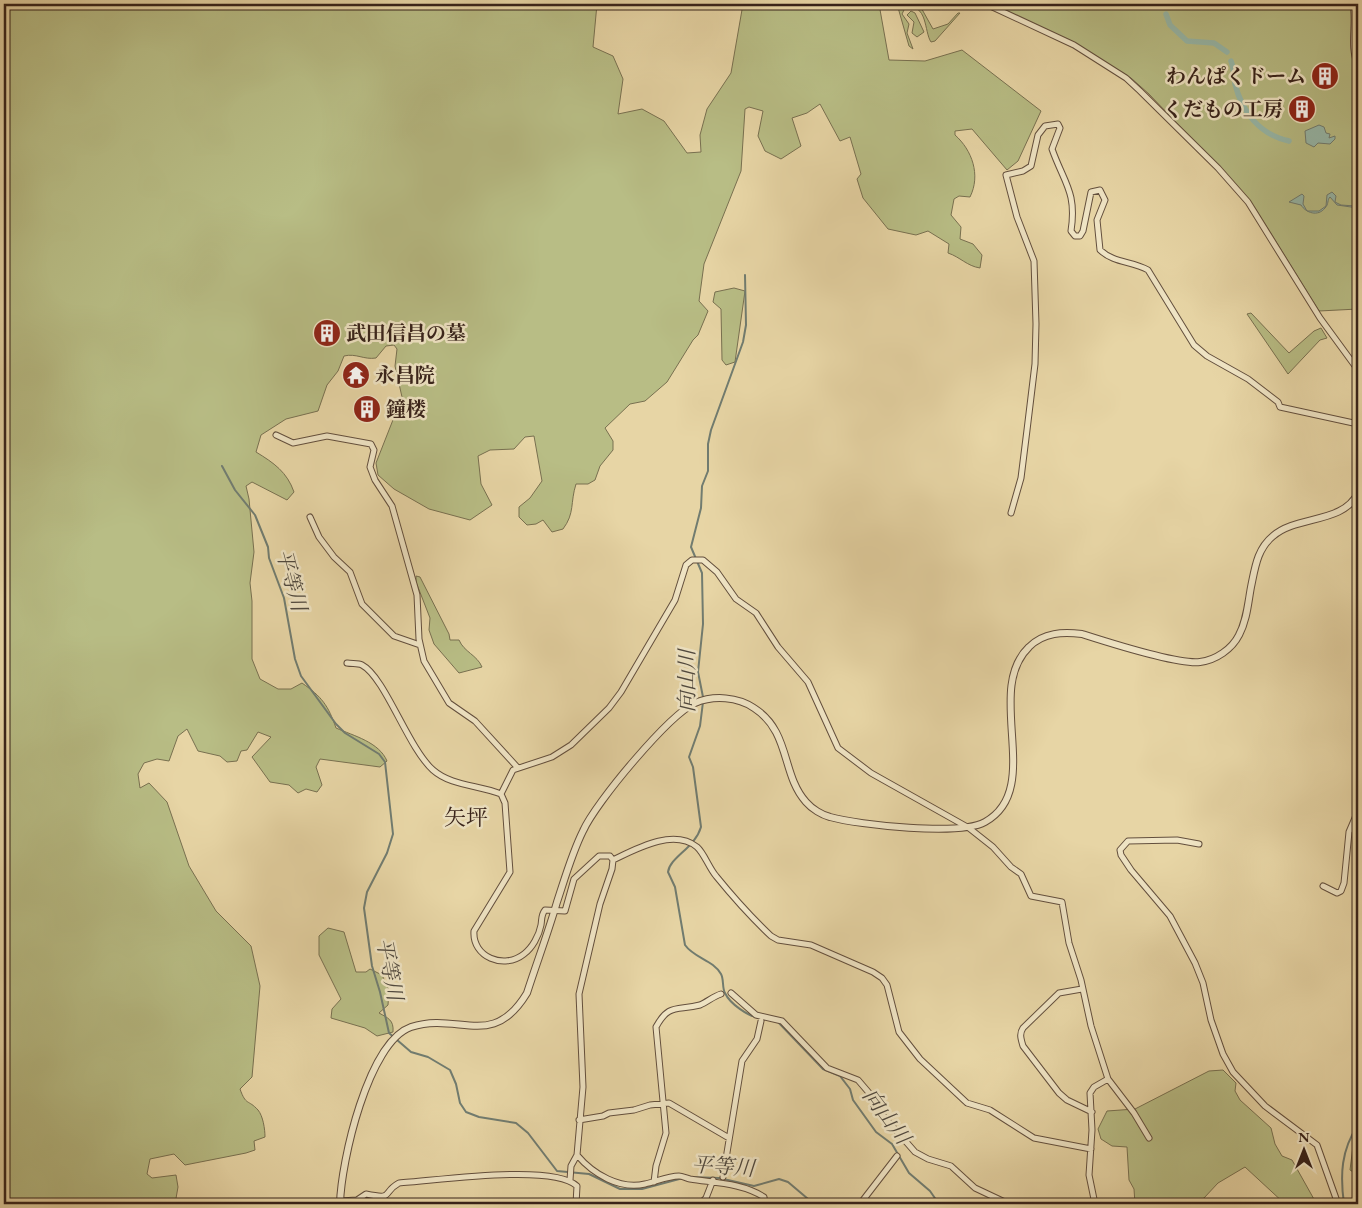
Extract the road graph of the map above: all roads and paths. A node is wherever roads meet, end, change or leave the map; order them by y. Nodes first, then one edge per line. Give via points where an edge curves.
1 (973, 4) edge
2 (984, 4) edge
3 (1352, 4) edge
4 (1358, 65) edge
5 (1358, 370) edge
6 (1358, 424) edge
7 (276, 435) dead end
8 (1358, 493) edge
9 (1011, 513) dead end
10 (310, 518) dead end
11 (420, 644) junction
12 (347, 663) dead end
13 (518, 768) junction
14 (501, 794) junction
15 (1358, 811) edge
16 (969, 828) junction
17 (1199, 844) dead end
18 (613, 860) junction
19 (1323, 886) dead end
20 (555, 911) junction
21 (1082, 989) junction
22 (731, 993) dead end
23 (722, 994) dead end
24 (762, 1022) dead end
25 (1108, 1078) junction
26 (663, 1104) junction
27 (1092, 1112) junction
28 (579, 1120) junction
29 (729, 1138) junction
30 (1149, 1138) dead end
31 (1091, 1149) junction
32 (577, 1155) junction
33 (897, 1156) dead end
34 (723, 1177) dead end
35 (570, 1178) junction
36 (713, 1180) junction
37 (654, 1182) junction
38 (340, 1203) edge
39 (576, 1204) edge
40 (700, 1204) edge
41 (765, 1204) edge
42 (860, 1204) edge
43 (1009, 1204) edge
44 (1095, 1204) edge
45 (1338, 1204) edge

1 - 2 street
2 - 5 street via 1074,45 1126,78 1140,91 1248,202 1320,318
3 - 4 street via 1352,47
6 - 9 street via 1280,407 1260,388 1194,345 1148,270 1111,260 1100,250 1097,220 1105,200 1100,190 1091,192 1083,231 1080,236 1075,236 1071,231 1073,200 1052,149 1060,128 1058,124 1045,126 1038,135 1031,166 1006,175 1017,217 1034,261 1036,324 1028,430 1021,478
7 - 11 street via 293,444 327,436 370,444 374,450 370,467 392,506 417,596
8 - 16 street via 1352,503 1340,512 1289,525 1265,542 1256,563 1243,627 1232,645 1218,656 1199,662 1180,661 1069,632 1044,636 1032,643 1020,657 1012,675 1010,792 995,814
10 - 11 street via 319,537 350,572 362,604 394,636
11 - 13 street via 424,661 449,703 475,721
12 - 14 street via 363,666 370,672 413,745 433,770 444,778
13 - 14 street via 513,770
13 - 16 street via 552,757 571,745 609,708 675,600 686,566 692,560 700,559 716,572 736,599 756,613 778,647 808,682 838,748 872,773
14 - 20 street via 505,803 510,872 478,923 474,943 478,951 490,959 518,958 537,938 544,910
15 - 19 street via 1349,832 1341,890 1337,893
16 - 20 street via 877,824 827,816 806,803 798,792 779,736 764,716 733,699 708,699 696,703 666,727 593,811 576,845
16 - 21 street via 1020,874 1031,896 1062,902
17 - 45 street via 1177,840 1128,841 1120,850 1138,880 1170,916 1195,963 1211,1020 1233,1072 1265,1106 1317,1145
18 - 20 street via 604,855 593,860 574,879 565,911
18 - 28 street via 579,994 583,1087
18 - 31 street via 655,842 674,840 692,844 731,895 771,936 811,945 882,978 887,985 899,1032 920,1059 967,1103 990,1110 1034,1138
20 - 38 street via 527,992 507,1017 489,1025 412,1027 392,1040 382,1054 351,1128
21 - 25 street
21 - 27 street via 1059,993 1020,1032 1023,1046 1059,1093
22 - 43 street via 756,1015 782,1021 827,1068 858,1080 879,1111 915,1152 950,1166 975,1188
23 - 26 street via 703,1004 668,1011 656,1027
24 - 29 street via 757,1039 742,1061
25 - 27 street via 1090,1093
25 - 30 street
26 - 28 street
26 - 29 street via 668,1103
26 - 37 street via 666,1133
27 - 31 street
28 - 32 street
29 - 34 street
31 - 44 street via 1089,1175
32 - 35 street
32 - 37 street via 615,1183 630,1186
33 - 42 street
35 - 38 street via 513,1173 440,1178 399,1183 382,1197 366,1194 357,1200
35 - 39 street via 577,1186
36 - 37 street via 680,1176
36 - 40 street
36 - 41 street via 754,1191 764,1197

